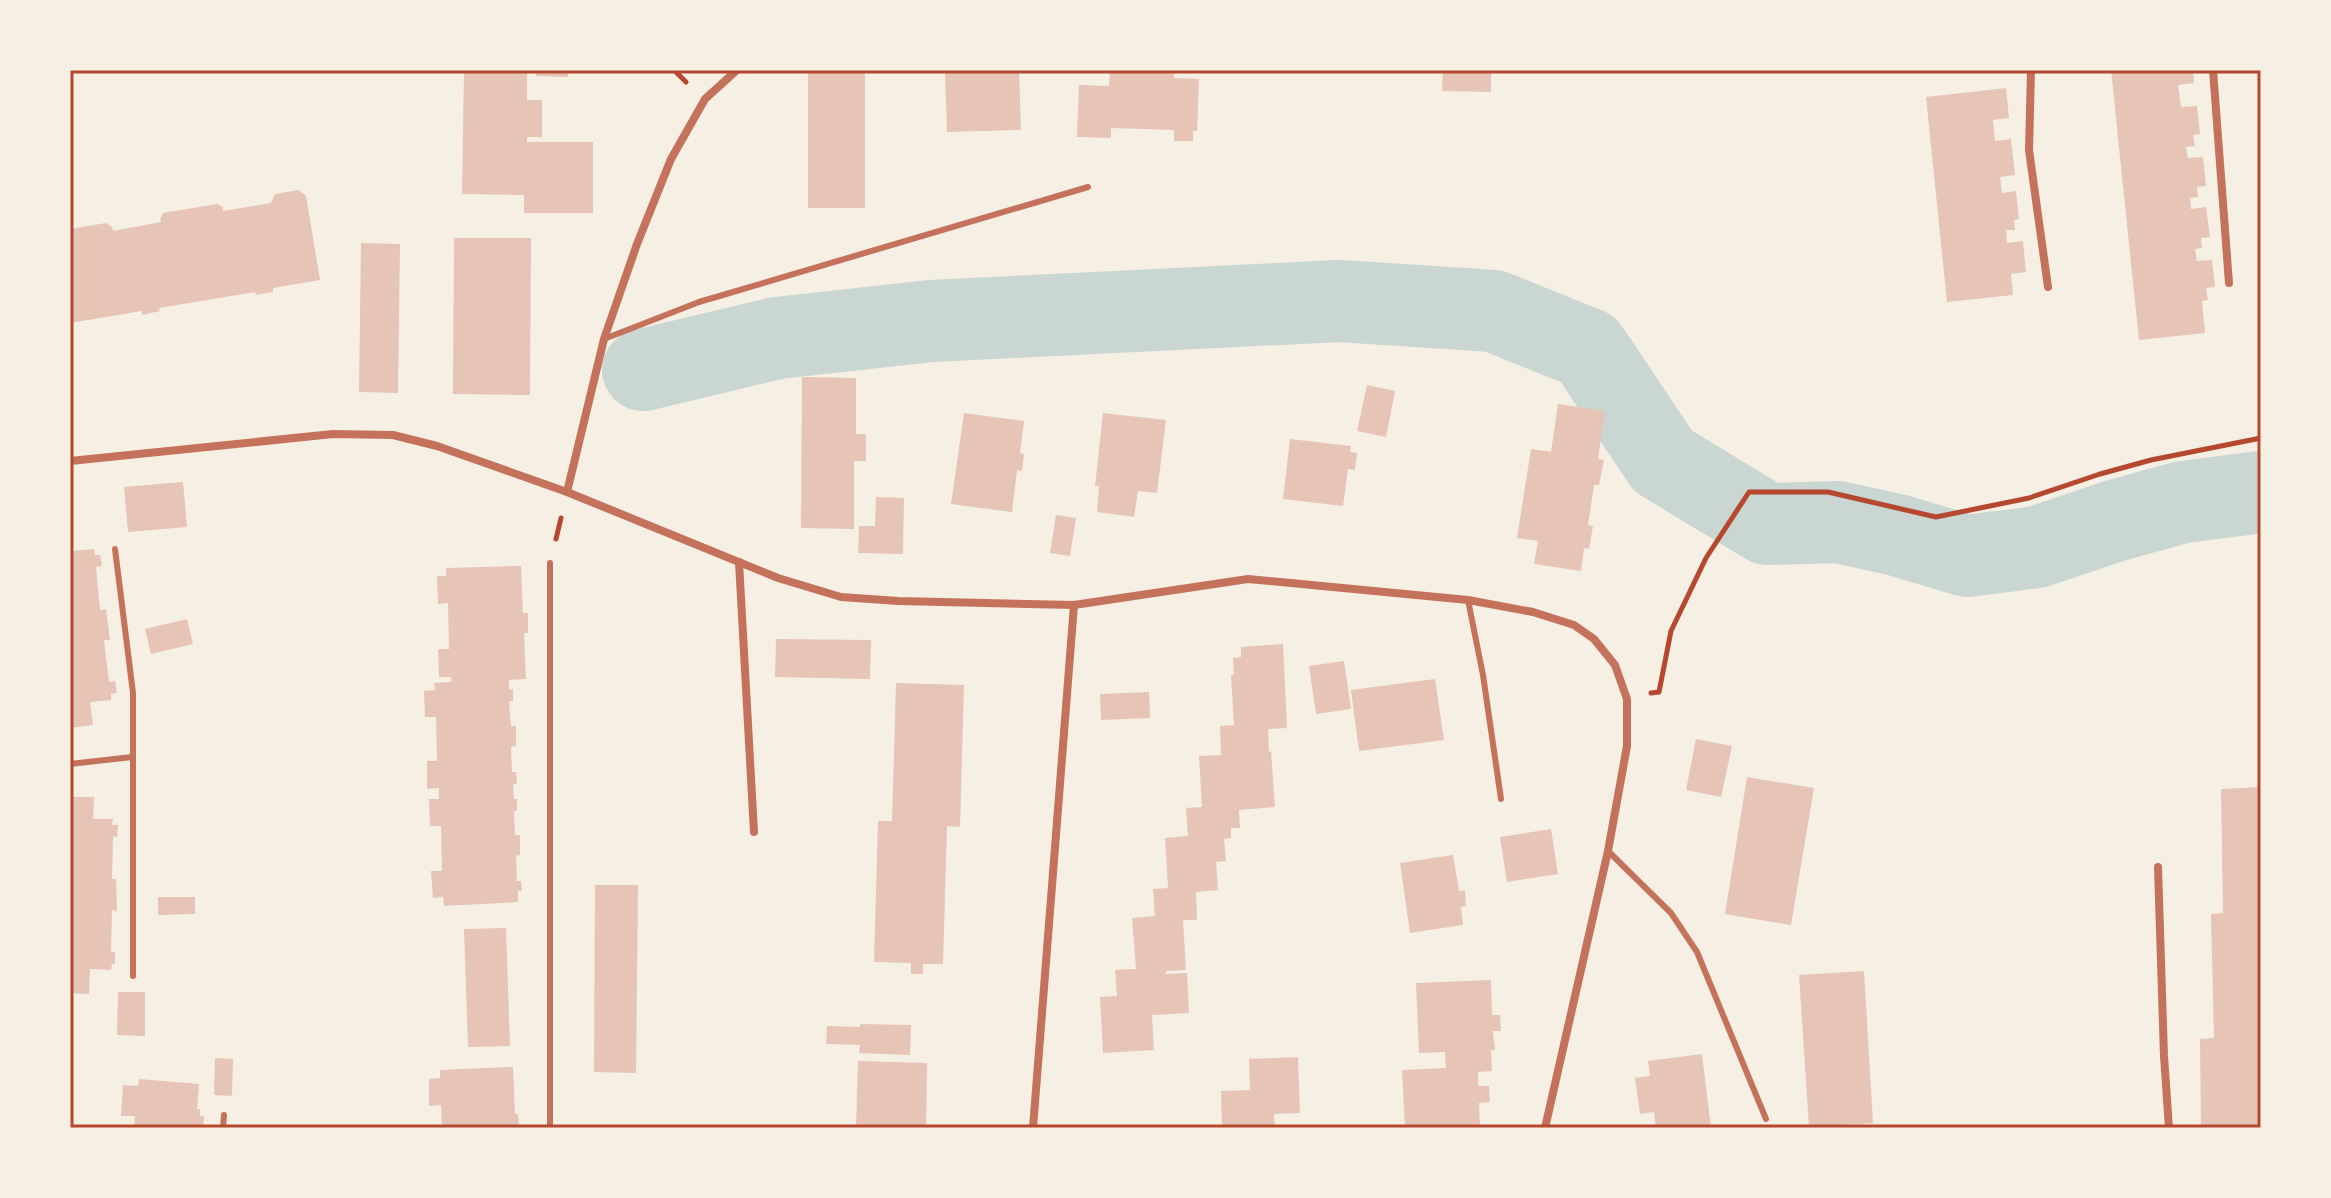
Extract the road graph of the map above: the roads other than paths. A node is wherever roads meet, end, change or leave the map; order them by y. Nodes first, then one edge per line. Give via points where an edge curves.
1 (737, 70) edge
2 (2031, 70) edge
3 (2213, 70) edge
4 (1088, 187) dead end
5 (2229, 283) dead end
6 (2048, 287) dead end
7 (604, 339) junction
8 (70, 461) edge
9 (567, 492) junction
10 (115, 549) dead end
11 (739, 562) junction
12 (550, 563) road end
13 (1468, 600) junction
14 (1074, 605) junction
15 (132, 757) junction
16 (70, 764) edge
17 (1501, 799) dead end
18 (754, 832) dead end
19 (1608, 851) junction
20 (2158, 867) dead end
21 (133, 976) dead end
22 (224, 1115) dead end
23 (1766, 1119) dead end
24 (223, 1128) edge
25 (550, 1128) edge
26 (1033, 1128) edge
27 (1545, 1128) edge
28 (2169, 1128) edge

1 - 7 street via 705,99 671,159
2 - 6 street via 2029,150
3 - 5 street
4 - 7 lane via 699,302
7 - 9 street
8 - 9 street via 333,434 393,435
9 - 11 street
10 - 15 lane via 133,693
11 - 14 street via 841,597
11 - 18 street
12 - 25 lane
13 - 14 street via 1248,579
13 - 17 lane
13 - 19 street via 1574,625 1615,665 1627,699 1627,746
14 - 26 street
15 - 16 lane
15 - 21 lane
19 - 23 lane via 1671,913 1697,952
19 - 27 street
20 - 28 street
22 - 24 lane

